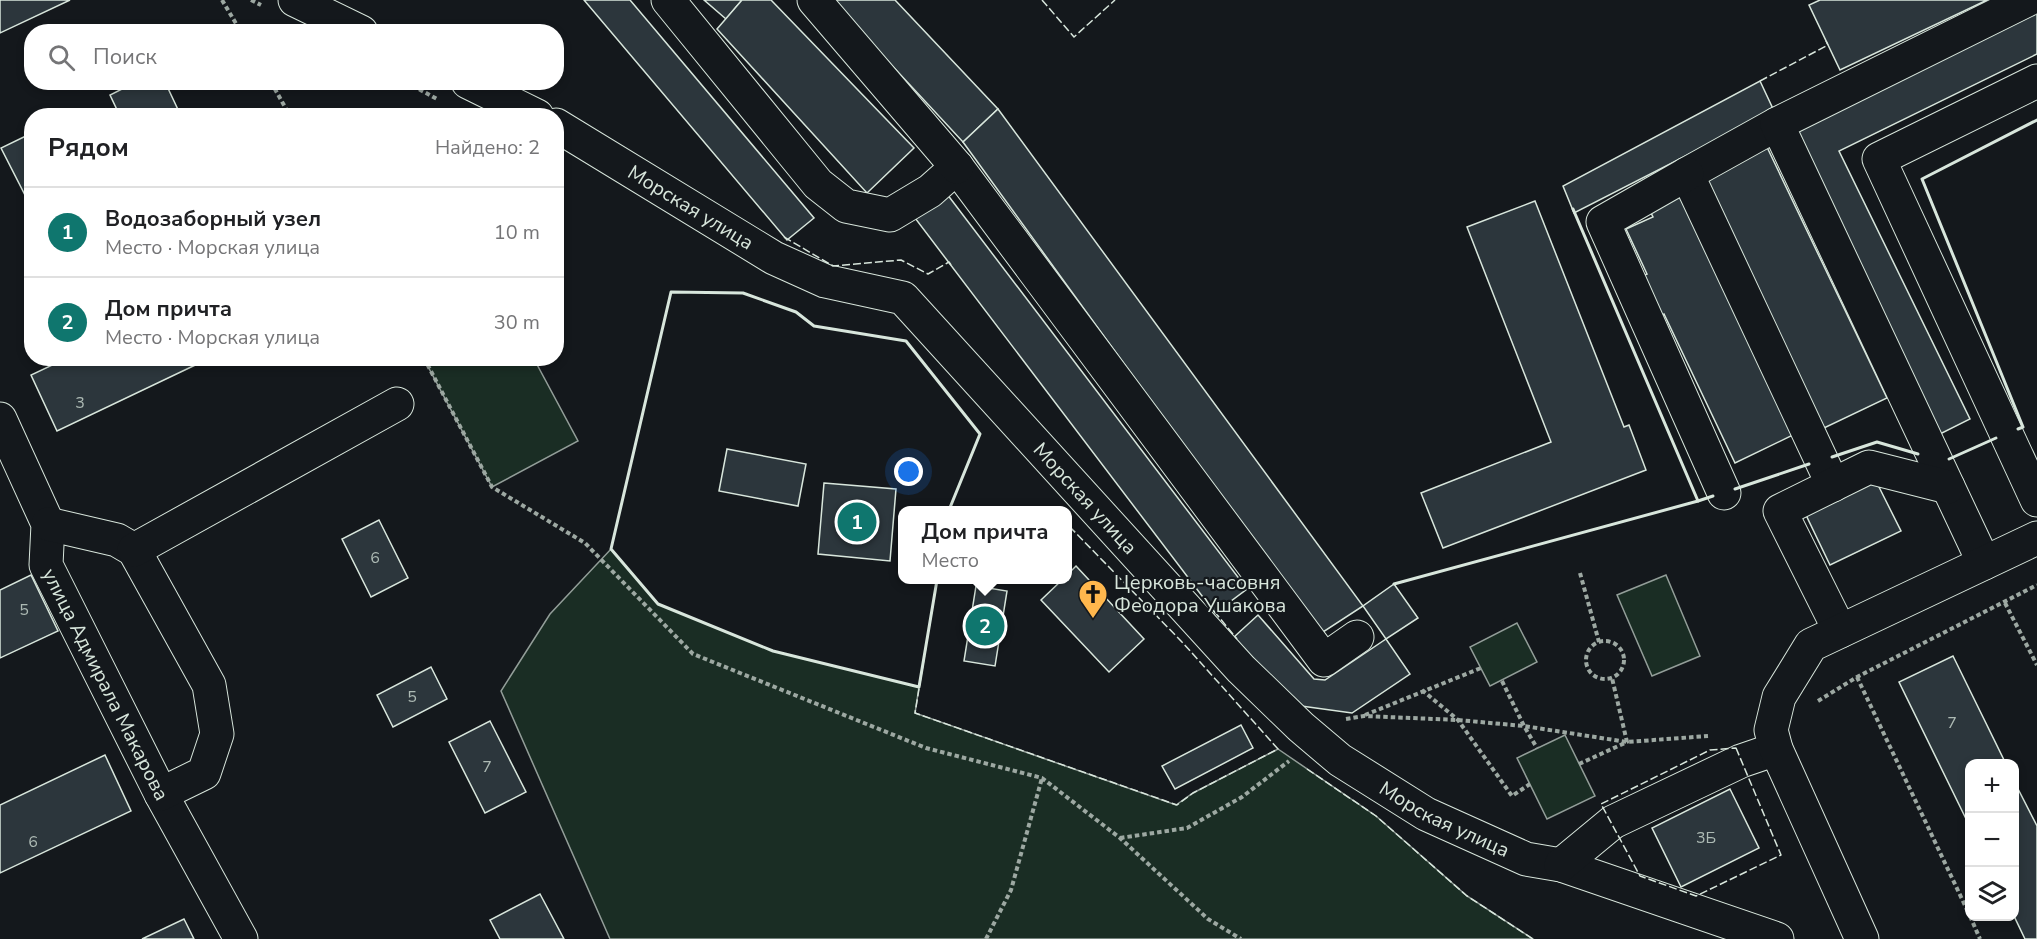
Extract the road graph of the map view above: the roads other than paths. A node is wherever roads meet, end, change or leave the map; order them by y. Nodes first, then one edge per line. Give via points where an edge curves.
1 (668, 0) edge
2 (814, 0) edge
3 (2027, 0) edge
4 (302, 2) edge
5 (345, 24) edge
6 (2037, 81) edge
7 (484, 90) edge
8 (521, 108) edge
9 (1777, 124) junction
10 (564, 130) edge
11 (957, 167) junction
12 (1687, 174) junction
13 (397, 404) dead end
14 (0, 419) edge
15 (1833, 485) junction
16 (1948, 487) junction
17 (1724, 493) dead end
18 (2037, 500) edge
19 (48, 524) junction
20 (2037, 538) edge
21 (134, 550) junction
22 (1984, 563) junction
23 (1840, 631) junction
24 (1357, 637) dead end
25 (1774, 740) junction
26 (161, 794) junction
27 (1562, 865) junction
28 (241, 939) edge
29 (1777, 939) edge
30 (1862, 939) edge

1 - 11 street via 818,184 846,206 890,215 930,191
2 - 11 street
3 - 9 street
4 - 5 street
6 - 18 street via 1879,159
7 - 8 street
9 - 12 street
9 - 16 street
10 - 27 street, Морская улица via 774,258 825,281 903,298 1241,669 1301,727 1340,760 1426,814 1526,859
11 - 24 street via 1324,660
12 - 15 street
12 - 17 street via 1603,222
13 - 21 street
14 - 19 street, улица Адмирала Макарова
15 - 16 street via 1869,467
15 - 23 street via 1780,511
16 - 22 street
19 - 21 street via 117,540
19 - 26 street, улица Адмирала Макарова via 46,565
20 - 22 street
21 - 26 street via 209,685 217,734 204,773
22 - 23 street
23 - 25 street via 1811,645 1779,697
25 - 27 street via 1741,761 1613,822
25 - 30 street
26 - 28 street, улица Адмирала Макарова
27 - 29 street, Морская улица

